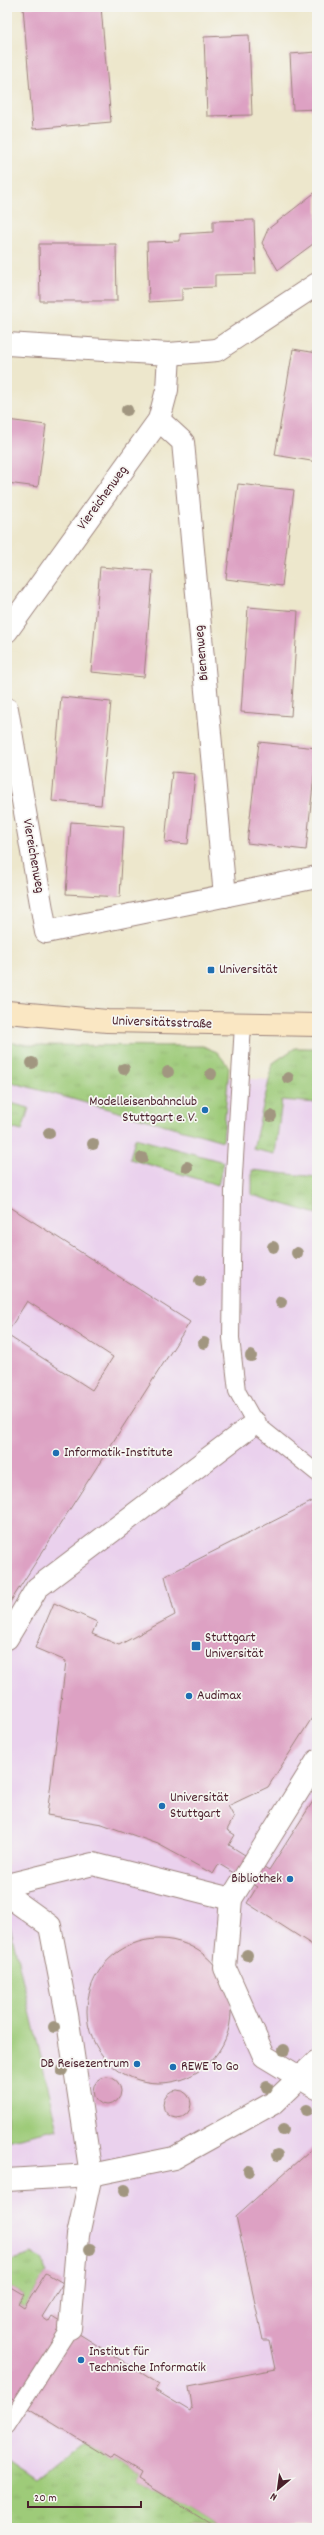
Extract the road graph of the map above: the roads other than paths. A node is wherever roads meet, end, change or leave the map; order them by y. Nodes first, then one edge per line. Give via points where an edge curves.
1 (317, 284) edge
2 (7, 344) edge
3 (169, 354) junction
4 (159, 420) junction
5 (7, 631) edge
6 (7, 709) edge
7 (317, 877) edge
8 (225, 896) junction
9 (7, 1012) edge
10 (243, 1025) junction
11 (317, 1025) edge
12 (255, 1423) junction
13 (317, 1473) edge
14 (7, 1638) edge
15 (317, 1761) edge
16 (7, 1886) edge
17 (7, 1895) edge
18 (231, 1899) junction
19 (317, 2061) edge
20 (308, 2083) edge
21 (92, 2175) junction
22 (7, 2180) edge
23 (70, 2328) joint
24 (7, 2426) edge

1 - 3 street via 217,350
2 - 3 street
3 - 4 street, Viereichenweg via 167,390
4 - 5 street, Viereichenweg
4 - 8 street, Bienenweg via 183,442
6 - 8 street, Viereichenweg via 46,932
7 - 8 street
9 - 10 street, Universitätsstraße via 107,1021
10 - 11 street, Universitätsstraße
10 - 12 lane via 233,1191 231,1338 237,1392
12 - 13 lane
12 - 14 street via 37,1588
15 - 18 street
16 - 18 street via 93,1864
17 - 21 street via 50,1926
18 - 20 street via 225,1968 238,2002 264,2056
19 - 20 street
20 - 21 street via 174,2158
21 - 22 street
21 - 23 street via 78,2235
23 - 24 lane

